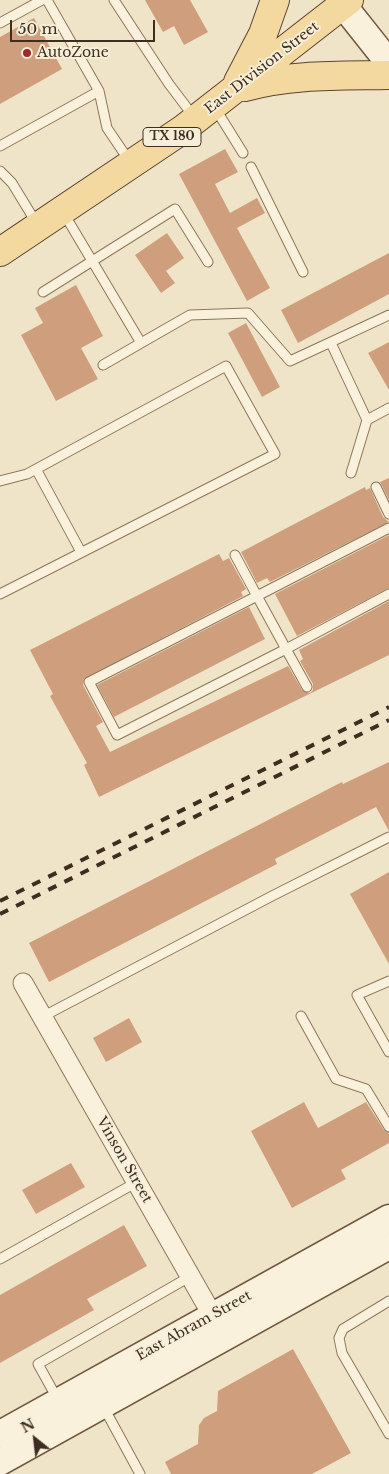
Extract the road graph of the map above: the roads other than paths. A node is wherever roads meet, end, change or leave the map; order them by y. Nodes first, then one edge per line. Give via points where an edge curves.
1 (42, 0) edge
2 (47, 0) edge
3 (114, 0) edge
4 (274, 0) edge
5 (344, 2) edge
6 (0, 23) edge
7 (389, 63) edge
8 (389, 75) edge
9 (99, 91) junction
10 (215, 105) junction
11 (0, 146) edge
12 (243, 153) dead end
13 (132, 164) junction
14 (251, 167) dead end
15 (0, 171) edge
16 (63, 211) junction
17 (39, 227) junction
18 (0, 252) edge
19 (92, 261) junction
20 (208, 262) dead end
21 (303, 272) dead end
22 (43, 292) dead end
23 (389, 315) edge
24 (141, 343) junction
25 (331, 343) junction
26 (103, 365) dead end
27 (389, 408) edge
28 (367, 420) junction
29 (36, 469) junction
30 (351, 473) dead end
31 (0, 481) edge
32 (376, 487) dead end
33 (389, 514) edge
34 (389, 528) edge
35 (81, 552) junction
36 (235, 556) dead end
37 (0, 594) edge
38 (389, 594) edge
39 (256, 596) junction
40 (286, 649) junction
41 (307, 687) dead end
42 (389, 837) edge
43 (389, 981) edge
44 (23, 983) dead end
45 (301, 1016) dead end
46 (42, 1017) junction
47 (389, 1052) edge
48 (389, 1127) edge
49 (137, 1182) junction
50 (389, 1218) edge
51 (389, 1246) edge
52 (0, 1259) edge
53 (191, 1276) junction
54 (389, 1301) edge
55 (219, 1326) junction
56 (96, 1395) junction
57 (59, 1401) junction
58 (0, 1433) edge
59 (389, 1434) edge
60 (0, 1462) edge
61 (140, 1474) edge

1 - 6 lane
2 - 9 lane
3 - 10 lane via 169,84
4 - 10 main road via 263,34
5 - 7 main road
5 - 10 main road, East Division Street / TX 180
8 - 10 main road via 274,79
9 - 11 lane
9 - 13 lane via 107,128
10 - 12 lane
10 - 13 main road, East Division Street / TX 180
13 - 16 main road, East Division Street / TX 180
14 - 21 lane
15 - 17 lane via 12,183
16 - 17 main road, East Division Street / TX 180
16 - 19 lane
17 - 18 main road, East Division Street / TX 180
19 - 20 lane via 175,209
19 - 22 lane
19 - 24 lane
23 - 25 lane
24 - 25 lane via 190,315 248,313 290,361
24 - 26 lane
25 - 28 lane
27 - 28 lane
28 - 30 lane
29 - 31 lane
29 - 35 lane
29 - 35 lane via 226,366 275,454
32 - 33 lane
34 - 39 lane
35 - 37 lane
36 - 39 lane
38 - 40 lane
39 - 40 lane
39 - 40 lane via 89,682 117,735
40 - 41 lane
42 - 46 lane
43 - 47 lane via 357,995
44 - 46 street, Vinson Street
45 - 48 lane via 336,1079 366,1089
46 - 49 street, Vinson Street
49 - 52 lane
49 - 53 street, Vinson Street
50 - 55 main road, East Abram Street
51 - 55 main road, East Abram Street
53 - 55 street, Vinson Street
53 - 57 lane via 38,1364
54 - 59 lane via 343,1329 339,1338 342,1353
55 - 56 main road, East Abram Street
56 - 57 main road, East Abram Street
56 - 60 main road, East Abram Street
56 - 61 lane
57 - 58 main road, East Abram Street

